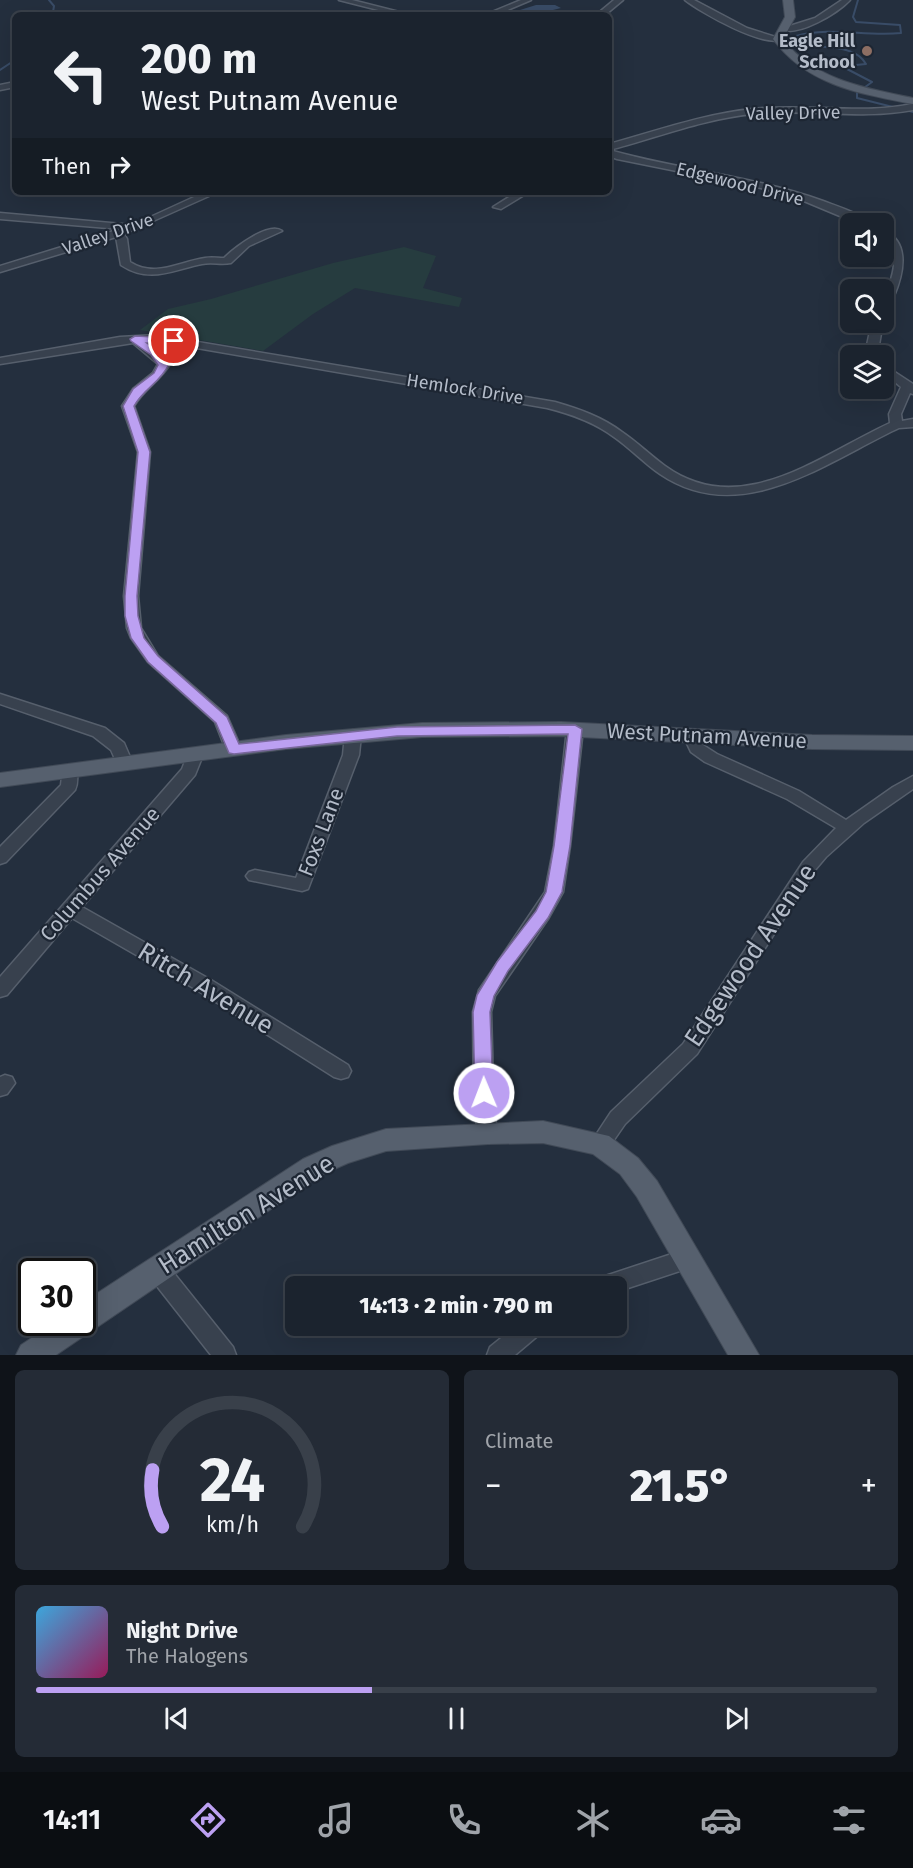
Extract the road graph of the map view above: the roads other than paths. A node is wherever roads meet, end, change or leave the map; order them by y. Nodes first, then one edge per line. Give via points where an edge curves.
1 (343, 0) edge
2 (527, 0) edge
3 (619, 0) edge
4 (689, 0) edge
5 (788, 0) edge
6 (846, 0) edge
7 (394, 12) edge
8 (497, 12) edge
9 (604, 12) edge
10 (784, 29) junction
11 (778, 39) junction
12 (909, 108) edge
13 (612, 146) edge
14 (612, 154) edge
15 (206, 195) edge
16 (519, 195) edge
17 (498, 207) dead end
18 (841, 213) edge
19 (0, 216) edge
20 (134, 228) junction
21 (278, 231) dead end
22 (118, 233) junction
23 (894, 245) edge
24 (0, 269) edge
25 (894, 280) edge
26 (135, 339) junction
27 (0, 361) edge
28 (894, 376) edge
29 (910, 388) edge
30 (913, 423) edge
31 (896, 425) junction
32 (0, 699) edge
33 (575, 729) junction
34 (353, 735) junction
35 (691, 735) junction
36 (913, 743) edge
37 (234, 750) junction
38 (195, 755) junction
39 (125, 764) junction
40 (69, 771) junction
41 (0, 780) edge
42 (913, 781) edge
43 (846, 827) junction
44 (0, 858) edge
45 (255, 876) dead end
46 (69, 908) junction
47 (0, 990) edge
48 (341, 1071) dead end
49 (488, 1133) junction
50 (600, 1143) junction
51 (687, 1259) junction
52 (157, 1269) junction
53 (627, 1279) edge
54 (96, 1310) edge
55 (60, 1336) edge
56 (521, 1336) edge
57 (31, 1355) edge
58 (225, 1355) edge
59 (498, 1355) edge
60 (744, 1355) edge

1 - 7 street
2 - 8 street
3 - 9 street
4 - 11 street via 734,24
5 - 10 main road via 790,17
6 - 10 street via 829,14
10 - 11 main road
11 - 12 main road via 788,53 829,80
12 - 13 street, Valley Drive via 868,112 753,111
14 - 18 street, Edgewood Drive via 757,184
15 - 20 street, Valley Drive
16 - 17 street
19 - 20 street
20 - 22 street, Valley Drive
21 - 22 street via 244,244 228,261 205,260 152,274 136,271 124,263
22 - 24 street, Valley Drive
23 - 25 street via 900,264
26 - 27 street, Hemlock Drive
26 - 31 street, Hemlock Drive via 174,341 552,404 611,429 670,475 712,489 752,489 785,480
26 - 37 street via 164,364 128,406 144,452 131,596 134,628 153,659 222,720
28 - 29 street
29 - 31 street via 895,414
30 - 31 street, Hemlock Drive
32 - 39 street via 99,732 118,747
33 - 34 main road, West Putnam Avenue via 422,730
33 - 35 main road, West Putnam Avenue
33 - 49 street via 554,892 489,988 482,1012 484,1114
34 - 37 main road, West Putnam Avenue
34 - 45 street, Foxs Lane via 351,755 302,885
35 - 36 main road, West Putnam Avenue
35 - 43 street via 697,748 711,758 793,795
37 - 38 main road, West Putnam Avenue
38 - 39 main road, West Putnam Avenue
38 - 46 street, Columbus Avenue via 189,771
39 - 40 main road, West Putnam Avenue
40 - 41 main road, West Putnam Avenue
40 - 44 street via 69,786
42 - 43 street, Edgewood Avenue
43 - 50 street, Edgewood Avenue via 809,866 690,1049 618,1118
46 - 47 street, Columbus Avenue
46 - 48 street, Ritch Avenue via 204,985
49 - 50 main road, Hamilton Avenue via 543,1131
49 - 52 main road, Hamilton Avenue via 386,1140 341,1154 275,1189
50 - 51 main road via 629,1166 647,1189
51 - 53 street
51 - 60 main road
52 - 54 main road, Hamilton Avenue
52 - 58 street
55 - 57 main road
56 - 59 street

